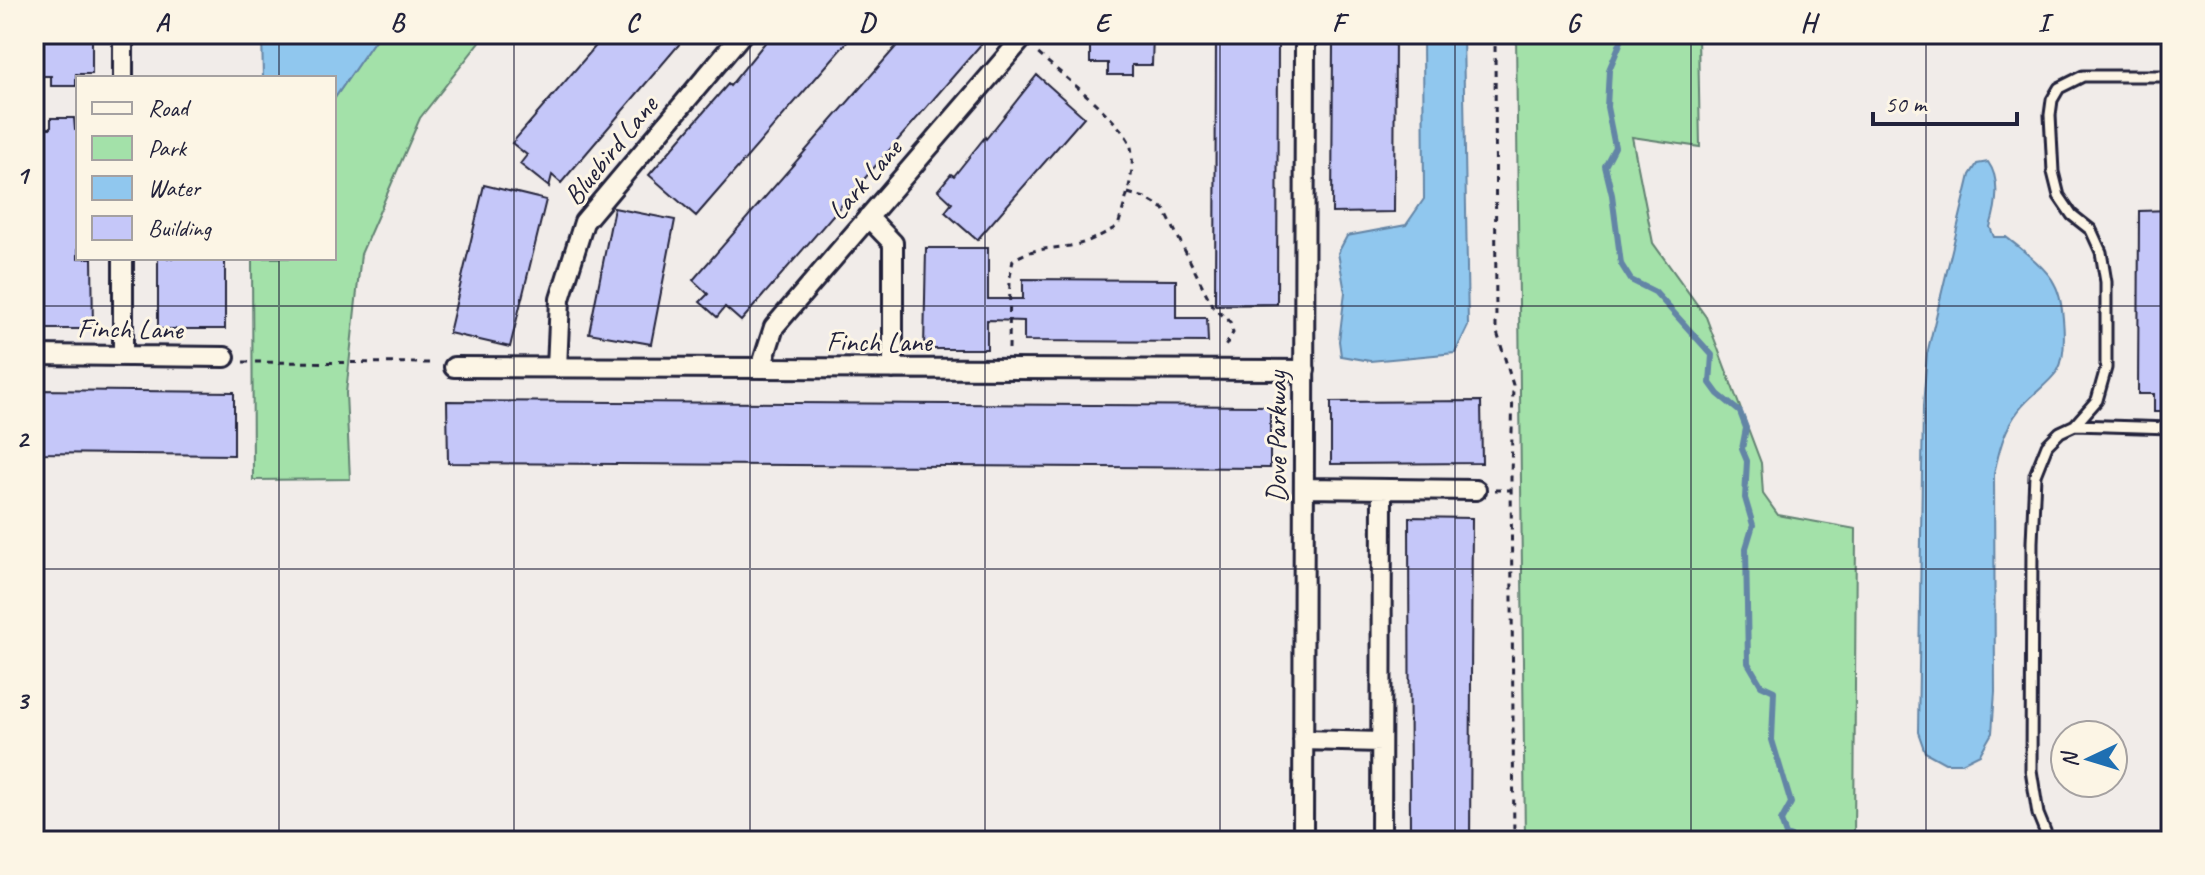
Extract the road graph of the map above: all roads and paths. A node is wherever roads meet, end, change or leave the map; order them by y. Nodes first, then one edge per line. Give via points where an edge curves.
1 (742, 34) edge
2 (1305, 34) edge
3 (1495, 34) edge
4 (1024, 36) edge
5 (123, 39) edge
6 (123, 76) edge
7 (2171, 76) edge
8 (1128, 193) junction
9 (868, 217) junction
10 (123, 260) edge
11 (34, 355) edge
12 (123, 356) junction
13 (225, 357) joint
14 (454, 367) joint
15 (557, 368) junction
16 (761, 368) junction
17 (893, 369) junction
18 (1009, 369) junction
19 (1210, 370) junction
20 (1305, 370) junction
21 (2075, 425) junction
22 (2171, 428) edge
23 (1304, 488) junction
24 (1382, 489) junction
25 (1476, 490) dead end
26 (1303, 740) junction
27 (1381, 742) junction
28 (1303, 841) edge
29 (1381, 841) edge
30 (1514, 841) edge
31 (2049, 841) edge

1 - 15 street, Bluebird Lane via 584,222 560,299
2 - 20 street, Dove Parkway
3 - 30 path via 1496,329 1513,385
4 - 8 path via 1126,133 1133,157
4 - 9 street, Lark Lane
5 - 6 street
7 - 21 lane via 2083,76 2059,88 2052,100 2051,147 2059,196 2091,230 2106,282 2106,368 2097,400
8 - 18 path via 1118,226 1093,240 1026,251 1013,260
8 - 19 path via 1164,209 1213,307 1230,322 1233,333
9 - 16 street, Lark Lane via 774,327
9 - 17 street via 893,243
10 - 12 street
11 - 12 street, Finch Lane
12 - 13 street, Finch Lane
13 - 14 path via 243,362
14 - 15 street, Finch Lane
15 - 16 street, Finch Lane
16 - 17 street, Finch Lane
17 - 18 street, Finch Lane
18 - 19 street, Finch Lane
19 - 20 street, Finch Lane
20 - 23 street, Dove Parkway
21 - 22 lane
21 - 31 lane via 2047,445 2035,475 2031,770
23 - 24 street
23 - 26 street, Dove Parkway
24 - 25 street
24 - 27 street
26 - 27 street
26 - 28 street, Dove Parkway
27 - 29 street

